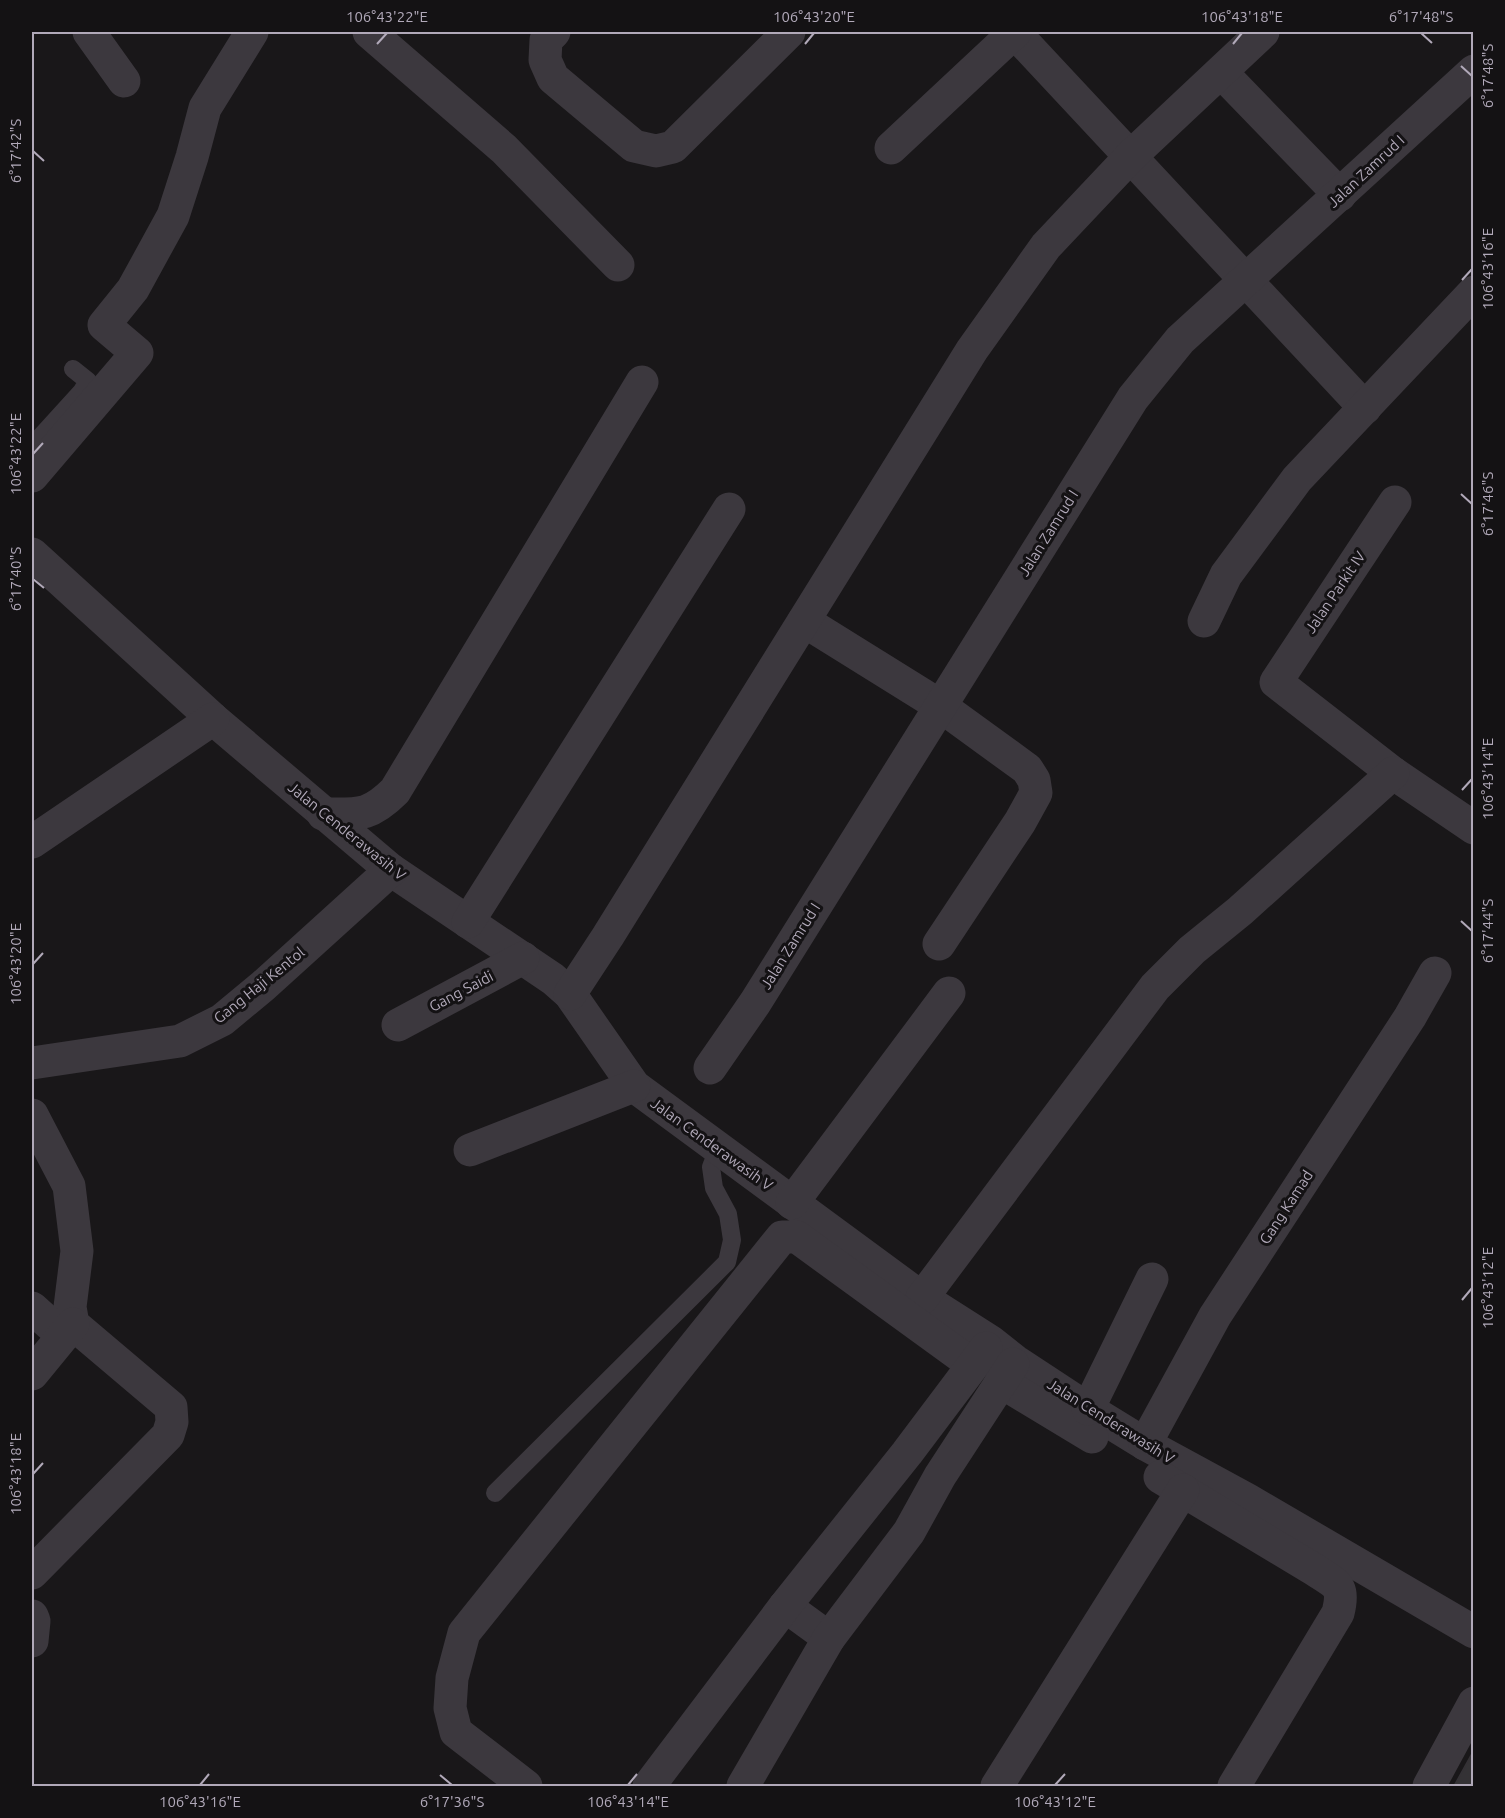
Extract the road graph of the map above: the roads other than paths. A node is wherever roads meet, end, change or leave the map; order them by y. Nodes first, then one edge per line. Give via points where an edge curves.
1 (89, 32) edge
2 (252, 32) edge
3 (369, 32) edge
4 (554, 32) edge
5 (789, 32) edge
6 (1014, 32) edge
7 (1263, 32) edge
8 (1473, 71) edge
9 (1221, 72) junction
10 (124, 81) dead end
11 (891, 148) dead end
12 (1131, 156) junction
13 (1340, 195) junction
14 (618, 265) dead end
15 (1246, 280) junction
16 (1473, 292) edge
17 (73, 369) dead end
18 (642, 382) dead end
19 (1365, 408) junction
20 (32, 446) edge
21 (32, 476) edge
22 (1395, 502) dead end
23 (729, 509) dead end
24 (32, 554) edge
25 (804, 621) junction
26 (1204, 621) dead end
27 (939, 705) junction
28 (213, 719) junction
29 (1393, 773) junction
30 (323, 814) junction
31 (1473, 828) edge
32 (32, 842) edge
33 (391, 870) junction
34 (468, 922) junction
35 (939, 944) dead end
36 (523, 958) junction
37 (1436, 973) dead end
38 (949, 993) dead end
39 (570, 994) junction
40 (398, 1025) dead end
41 (32, 1063) edge
42 (710, 1068) dead end
43 (634, 1086) junction
44 (32, 1115) edge
45 (718, 1149) junction
46 (470, 1150) dead end
47 (792, 1203) junction
48 (1152, 1279) dead end
49 (922, 1298) junction
50 (32, 1308) edge
51 (68, 1330) junction
52 (995, 1362) junction
53 (32, 1374) edge
54 (1088, 1409) junction
55 (1145, 1444) junction
56 (907, 1453) junction
57 (940, 1476) junction
58 (1183, 1490) junction
59 (495, 1493) dead end
60 (32, 1573) edge
61 (785, 1606) junction
62 (32, 1616) edge
63 (1473, 1632) edge
64 (829, 1638) junction
65 (32, 1641) edge
66 (1473, 1703) edge
67 (526, 1786) edge
68 (649, 1786) edge
69 (743, 1786) edge
70 (997, 1786) edge
71 (1234, 1786) edge
72 (1429, 1786) edge

1 - 10 street
2 - 21 street via 205,108 173,216 133,289 104,325 137,353
3 - 14 street via 504,149
4 - 5 street via 546,40 545,60 553,78 634,146 656,151 673,147
6 - 11 street
6 - 12 street
7 - 9 street
8 - 13 street, Jalan Zamrud I
9 - 12 street
9 - 13 street
12 - 15 street
12 - 25 street via 1046,246 972,350
13 - 15 street, Jalan Zamrud I
15 - 19 street
15 - 27 street, Jalan Zamrud I via 1180,340 1133,398
16 - 19 street
17 - 20 lane via 88,381
18 - 30 street via 395,791 380,806 366,812
19 - 26 street via 1298,479 1226,575
22 - 29 street, Jalan Parkit IV via 1276,682
23 - 34 street
24 - 28 street, Jalan Cenderawasih V
25 - 27 street
25 - 39 street
27 - 35 street via 1027,769 1036,792
27 - 42 street, Jalan Zamrud I via 755,1003
28 - 30 street, Jalan Cenderawasih V
28 - 32 street
29 - 31 street
29 - 49 street via 1155,987
30 - 33 street, Jalan Cenderawasih V
33 - 34 street, Jalan Cenderawasih V
33 - 41 street, Gang Haji Kentol via 222,1020 180,1041
34 - 36 street, Jalan Cenderawasih V
36 - 39 street, Jalan Cenderawasih V
36 - 40 street, Gang Saidi
37 - 55 street, Gang Kamad via 1215,1316
38 - 47 street
39 - 43 street, Jalan Cenderawasih V
43 - 45 street, Jalan Cenderawasih V
43 - 46 street
44 - 51 street via 69,1186 77,1251
45 - 47 street, Jalan Cenderawasih V
45 - 59 lane via 711,1167 714,1188 728,1214 732,1240 727,1262
47 - 49 street, Jalan Cenderawasih V
48 - 54 street
49 - 52 street, Jalan Cenderawasih V
50 - 51 street
51 - 53 street
51 - 60 street via 171,1407 172,1422 168,1435
52 - 54 street, Jalan Cenderawasih V
52 - 56 street
52 - 57 street via 971,1431
52 - 58 street
52 - 67 street via 797,1237 782,1237 464,1633 451,1688 450,1708 456,1732
54 - 55 street, Jalan Cenderawasih V
55 - 63 street, Jalan Cenderawasih V
56 - 57 street
56 - 61 street
57 - 64 street via 909,1532
58 - 70 street
58 - 71 street via 1324,1576 1340,1589 1342,1597 1338,1613
61 - 64 street
61 - 68 street
62 - 65 street
64 - 69 street
66 - 72 street

